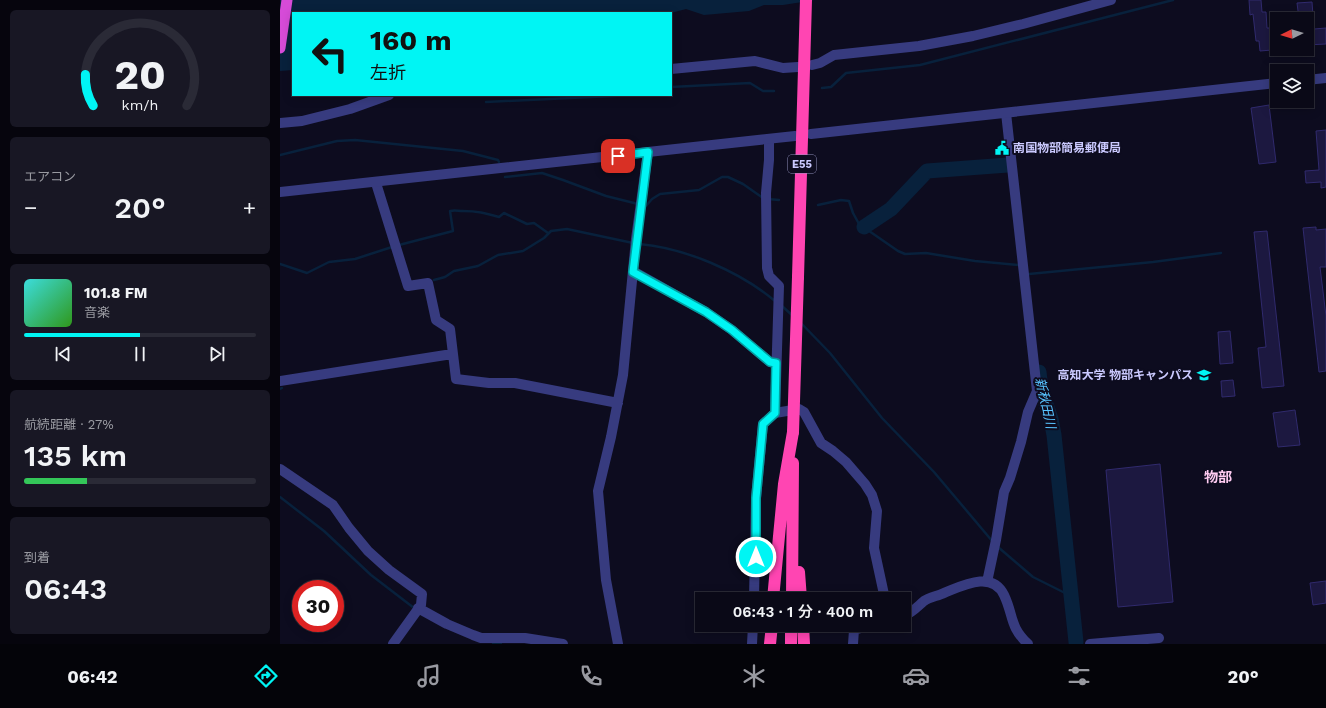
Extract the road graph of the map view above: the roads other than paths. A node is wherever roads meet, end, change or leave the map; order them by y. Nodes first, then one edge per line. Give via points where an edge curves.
1 (287, 0) edge
2 (806, 0) edge
3 (1111, 0) edge
4 (280, 48) edge
5 (812, 65) dead end
6 (798, 67) dead end
7 (672, 69) edge
8 (1326, 78) edge
9 (1314, 79) edge
10 (1270, 84) edge
11 (386, 96) edge
12 (1006, 113) junction
13 (280, 122) edge
14 (811, 134) dead end
15 (795, 136) dead end
16 (769, 139) junction
17 (648, 152) junction
18 (376, 182) junction
19 (280, 192) edge
20 (633, 272) junction
21 (452, 354) junction
22 (776, 363) junction
23 (280, 380) edge
24 (618, 403) junction
25 (775, 413) junction
26 (793, 432) junction
27 (280, 469) edge
28 (793, 511) junction
29 (987, 582) junction
30 (754, 592) edge
31 (774, 592) edge
32 (792, 592) edge
33 (800, 592) edge
34 (883, 592) edge
35 (418, 608) junction
36 (911, 612) edge
37 (753, 632) edge
38 (771, 632) edge
39 (791, 632) edge
40 (803, 632) edge
41 (854, 632) edge
42 (1160, 638) dead end
43 (1116, 643) edge
44 (393, 644) edge
45 (563, 644) edge
46 (618, 644) edge
47 (752, 644) edge
48 (770, 644) edge
49 (791, 644) edge
50 (804, 644) edge
51 (853, 644) edge
52 (1028, 644) edge
53 (1090, 644) edge

1 - 4 highway
2 - 26 highway, E55, bridge
3 - 5 street via 973,36 919,46 834,56
6 - 7 street via 783,68 755,61
8 - 9 street
10 - 12 street
11 - 13 street via 350,109 302,121
12 - 14 street
12 - 29 street via 1037,391 1028,412 1004,492
15 - 16 street
16 - 17 street
16 - 22 street via 766,193 767,268 769,276 778,286
17 - 18 street
17 - 20 street
18 - 19 street
18 - 21 street via 408,286 428,283 436,320 450,329
20 - 22 street via 706,312 770,362
20 - 24 street
21 - 23 street
21 - 24 street via 456,379 515,383
22 - 25 street
24 - 46 street via 598,494 606,580
25 - 30 street via 763,424 756,498
25 - 34 street via 799,409 804,412 821,443 846,462 872,495 877,511 874,548
26 - 28 highway, E55
26 - 31 highway via 784,484
27 - 35 street via 333,505 368,551 422,594
28 - 32 highway, E55
28 - 33 highway
29 - 36 street via 970,583 924,601
29 - 52 street via 1003,594 1014,628
35 - 44 street
35 - 45 street via 481,638 525,638
37 - 47 street
38 - 48 highway
39 - 49 highway
40 - 50 highway
41 - 51 street
42 - 43 street
43 - 53 street

